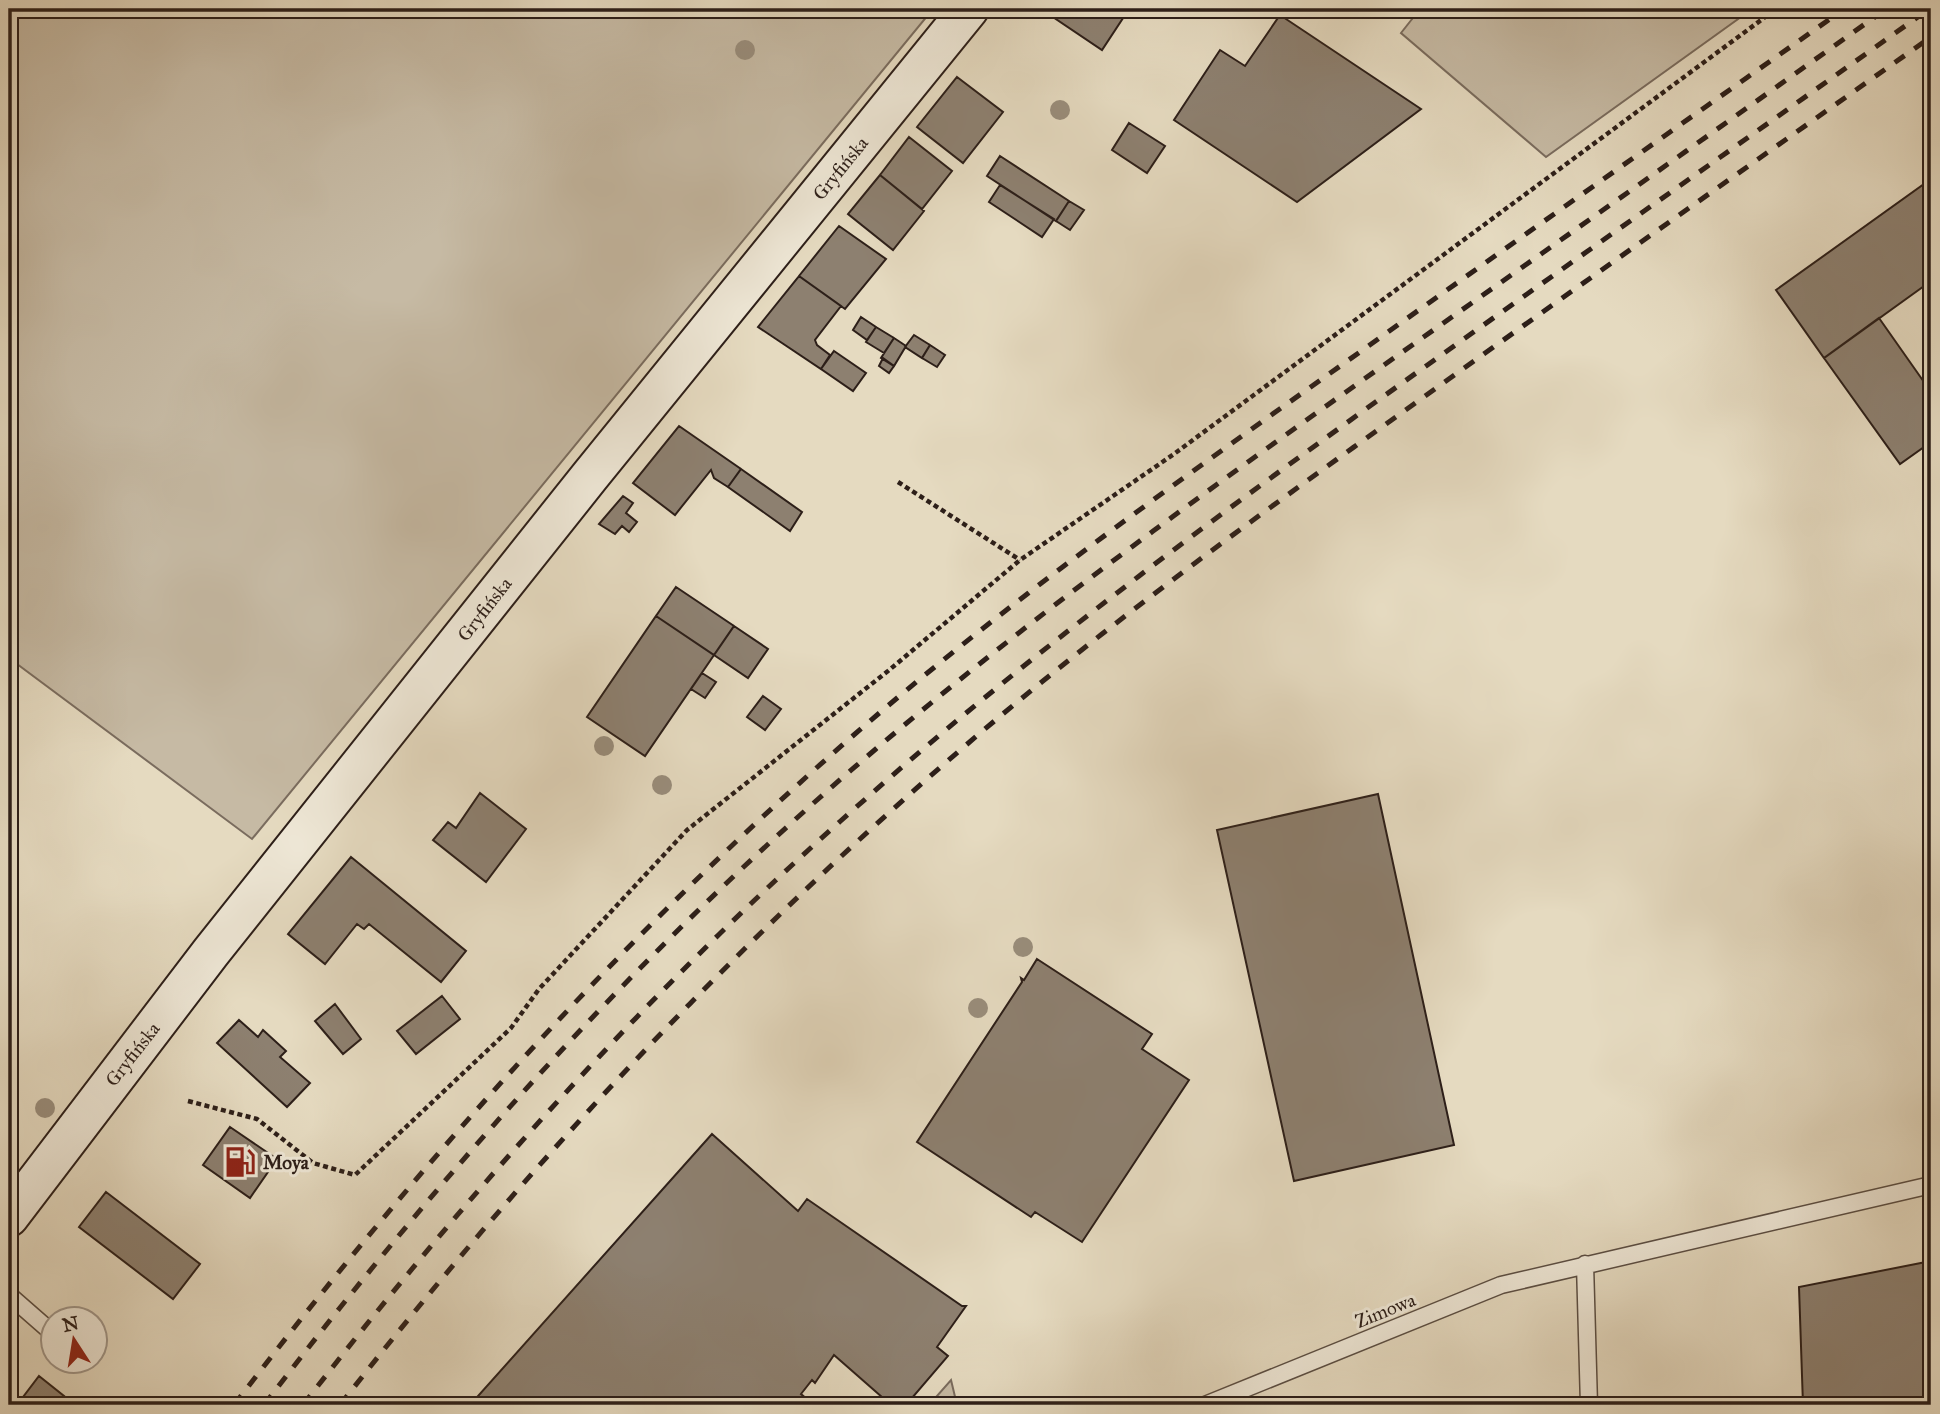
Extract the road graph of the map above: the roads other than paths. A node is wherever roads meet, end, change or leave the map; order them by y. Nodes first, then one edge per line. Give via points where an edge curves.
1 (969, 9) edge
2 (1931, 1185) edge
3 (9, 1217) edge
4 (1585, 1264) junction
5 (9, 1295) edge
6 (38, 1321) edge
7 (1205, 1405) edge
8 (1589, 1405) edge

1 - 3 street, Gryfińska via 211,952
2 - 4 lane, Zimowa
4 - 7 lane, Zimowa via 1501,1285
4 - 8 lane
5 - 6 lane

